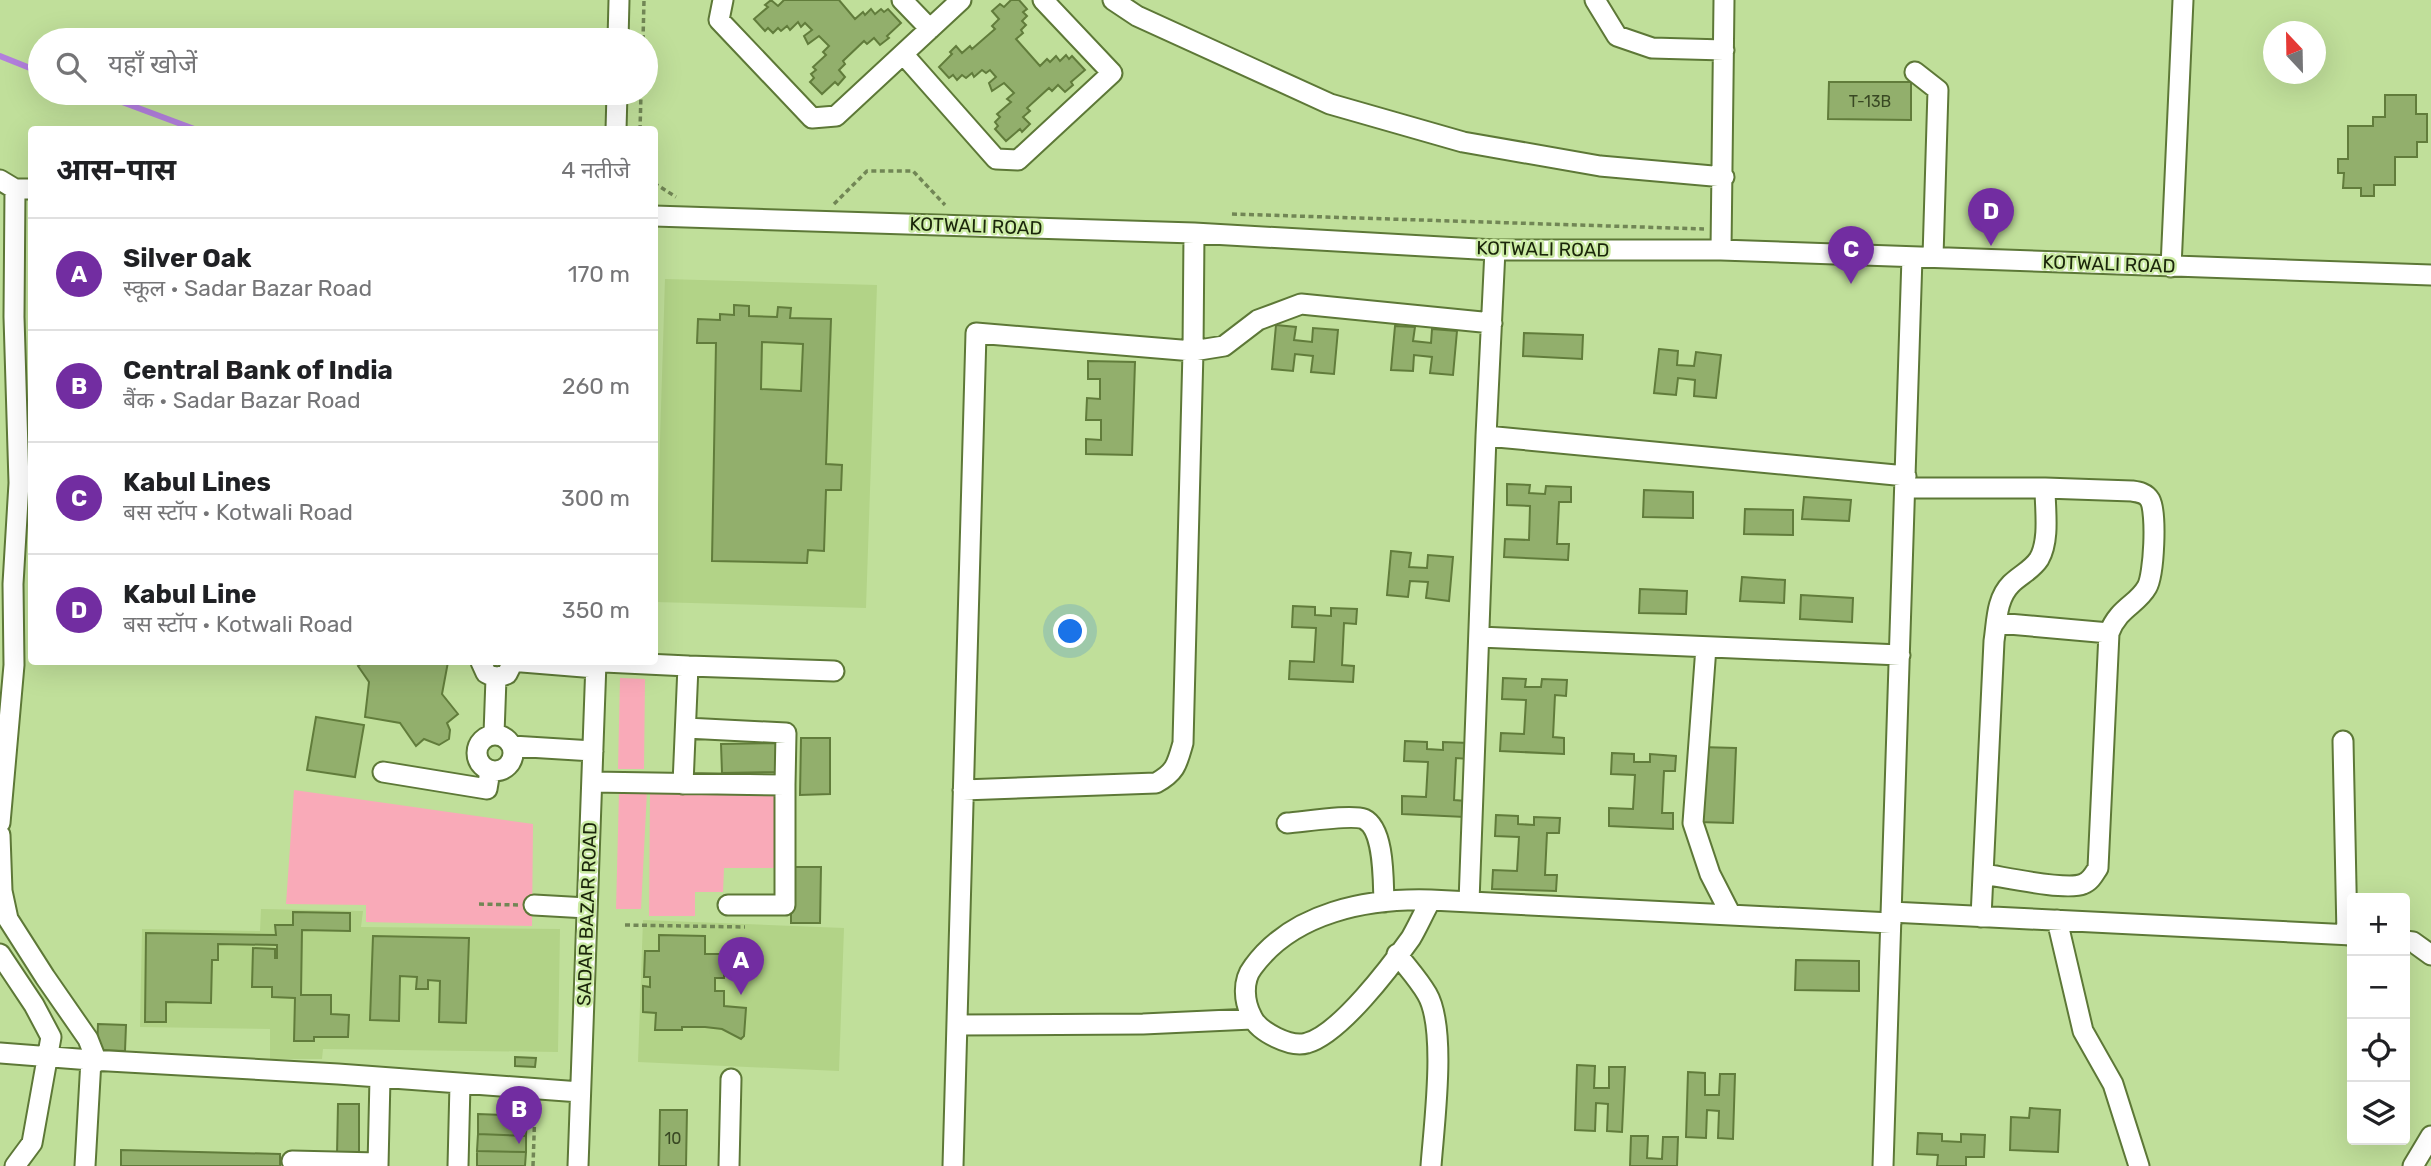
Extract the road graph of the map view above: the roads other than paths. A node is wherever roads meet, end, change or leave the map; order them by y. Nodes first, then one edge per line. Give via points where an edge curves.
1 (619, 0) edge
2 (723, 0) edge
3 (902, 0) edge
4 (961, 0) edge
5 (1043, 0) edge
6 (1113, 0) edge
7 (1595, 0) edge
8 (1724, 0) edge
9 (2183, 0) edge
10 (618, 28) edge
11 (930, 29) junction
12 (1724, 50) junction
13 (904, 55) junction
14 (1915, 72) dead end
15 (617, 105) edge
16 (616, 126) edge
17 (1724, 177) junction
18 (16, 186) edge
19 (658, 216) edge
20 (1194, 233) junction
21 (1495, 250) junction
22 (1721, 250) junction
23 (1912, 257) junction
24 (1933, 257) junction
25 (2171, 267) junction
26 (2431, 275) edge
27 (1492, 323) junction
28 (1193, 351) junction
29 (1486, 436) junction
30 (1906, 482) junction
31 (2045, 488) junction
32 (22, 584) edge
33 (1997, 623) junction
34 (2109, 633) junction
35 (1479, 637) junction
36 (1706, 647) junction
37 (1900, 655) junction
38 (482, 665) edge
39 (512, 665) edge
40 (599, 665) edge
41 (644, 665) edge
42 (688, 666) junction
43 (835, 671) dead end
44 (496, 678) junction
45 (686, 728) junction
46 (494, 734) junction
47 (2343, 741) dead end
48 (512, 746) junction
49 (593, 751) junction
50 (490, 771) junction
51 (383, 772) dead end
52 (592, 782) junction
53 (683, 783) junction
54 (785, 785) junction
55 (963, 790) junction
56 (0, 823) edge
57 (1287, 823) dead end
58 (0, 835) edge
59 (1983, 874) junction
60 (2348, 893) edge
61 (1431, 900) junction
62 (1384, 902) junction
63 (1469, 902) junction
64 (534, 905) road end
65 (728, 905) dead end
66 (587, 908) junction
67 (1731, 915) junction
68 (1981, 917) junction
69 (1891, 918) junction
70 (2057, 920) junction
71 (2347, 935) edge
72 (2410, 942) edge
73 (2430, 951) edge
74 (0, 954) edge
75 (1397, 954) junction
76 (1252, 1019) junction
77 (957, 1025) junction
78 (0, 1053) edge
79 (47, 1056) junction
80 (94, 1061) junction
81 (380, 1078) junction
82 (731, 1079) dead end
83 (460, 1084) junction
84 (580, 1092) junction
85 (2431, 1136) edge
86 (292, 1161) dead end
87 (378, 1164) edge
88 (15, 1166) edge
89 (85, 1166) edge
90 (458, 1166) edge
91 (578, 1166) edge
92 (729, 1166) edge
93 (953, 1166) edge
94 (1431, 1166) edge
95 (1883, 1166) edge
96 (2139, 1166) edge
97 (2413, 1166) edge

1 - 10 street
2 - 13 street via 719,20 813,118 836,116
3 - 11 street
4 - 11 street
5 - 13 street via 1112,73 1018,160 996,159
6 - 17 street via 1137,16 1318,99 1370,116 1463,142 1600,166
7 - 12 street via 1617,36 1652,48
8 - 12 street
9 - 25 street
11 - 13 street
12 - 17 street
14 - 24 street via 1938,90
15 - 16 street
17 - 22 street
18 - 32 street via 14,317
19 - 20 street, KOTWALI ROAD
20 - 21 street, KOTWALI ROAD
20 - 28 street
21 - 22 street, KOTWALI ROAD
21 - 27 street
22 - 23 street, KOTWALI ROAD
23 - 24 street, KOTWALI ROAD
23 - 30 street
24 - 25 street, KOTWALI ROAD
25 - 26 street, KOTWALI ROAD
27 - 28 street via 1301,304 1258,320 1224,346
27 - 29 street
28 - 55 street via 1183,743 1178,763 1156,783
28 - 55 street via 976,333
29 - 30 street
29 - 35 street
30 - 31 street
30 - 37 street
31 - 33 street via 2045,537 2040,557 2002,595
31 - 34 street via 2132,491 2144,493 2151,502 2154,526 2149,585 2114,619
32 - 56 street
33 - 34 street
33 - 59 street
34 - 59 street via 2098,868 2082,884 2067,886
35 - 36 street
35 - 63 street
36 - 37 street
36 - 67 street via 1693,823 1710,874
37 - 69 street
38 - 44 street
39 - 44 street via 507,674
40 - 49 street, SADAR BAZAR ROAD
41 - 42 street
42 - 43 street
42 - 45 street
44 - 46 street
45 - 53 street
45 - 54 street via 786,733
46 - 48 street via 505,737
46 - 50 street via 480,743 476,754
47 - 60 street
48 - 49 street
48 - 50 street via 511,763
49 - 52 street, SADAR BAZAR ROAD
50 - 51 street via 487,789
52 - 53 street
52 - 66 street, SADAR BAZAR ROAD
53 - 54 street
54 - 65 street via 785,905
55 - 77 street
57 - 62 street via 1355,818 1369,824 1380,848
58 - 80 street via 8,919 88,1039
59 - 68 street
61 - 62 street
61 - 63 street
61 - 75 street
62 - 76 street via 1306,923 1275,944 1251,968 1244,991
63 - 67 street
64 - 66 street
66 - 84 street, SADAR BAZAR ROAD
67 - 69 street
68 - 69 street
68 - 70 street
69 - 95 street
70 - 71 street
70 - 96 street via 2083,1031 2113,1084
72 - 73 street
74 - 79 street via 51,1037
75 - 76 street via 1344,1019 1306,1044 1275,1037
75 - 94 street via 1427,994 1434,1012 1438,1037
76 - 77 street
77 - 93 street
78 - 79 street
79 - 80 street
79 - 88 street via 32,1143
80 - 81 street
80 - 89 street
81 - 83 street
81 - 87 street
82 - 92 street
83 - 84 street
83 - 90 street
84 - 91 street, SADAR BAZAR ROAD
85 - 97 street
86 - 87 street

